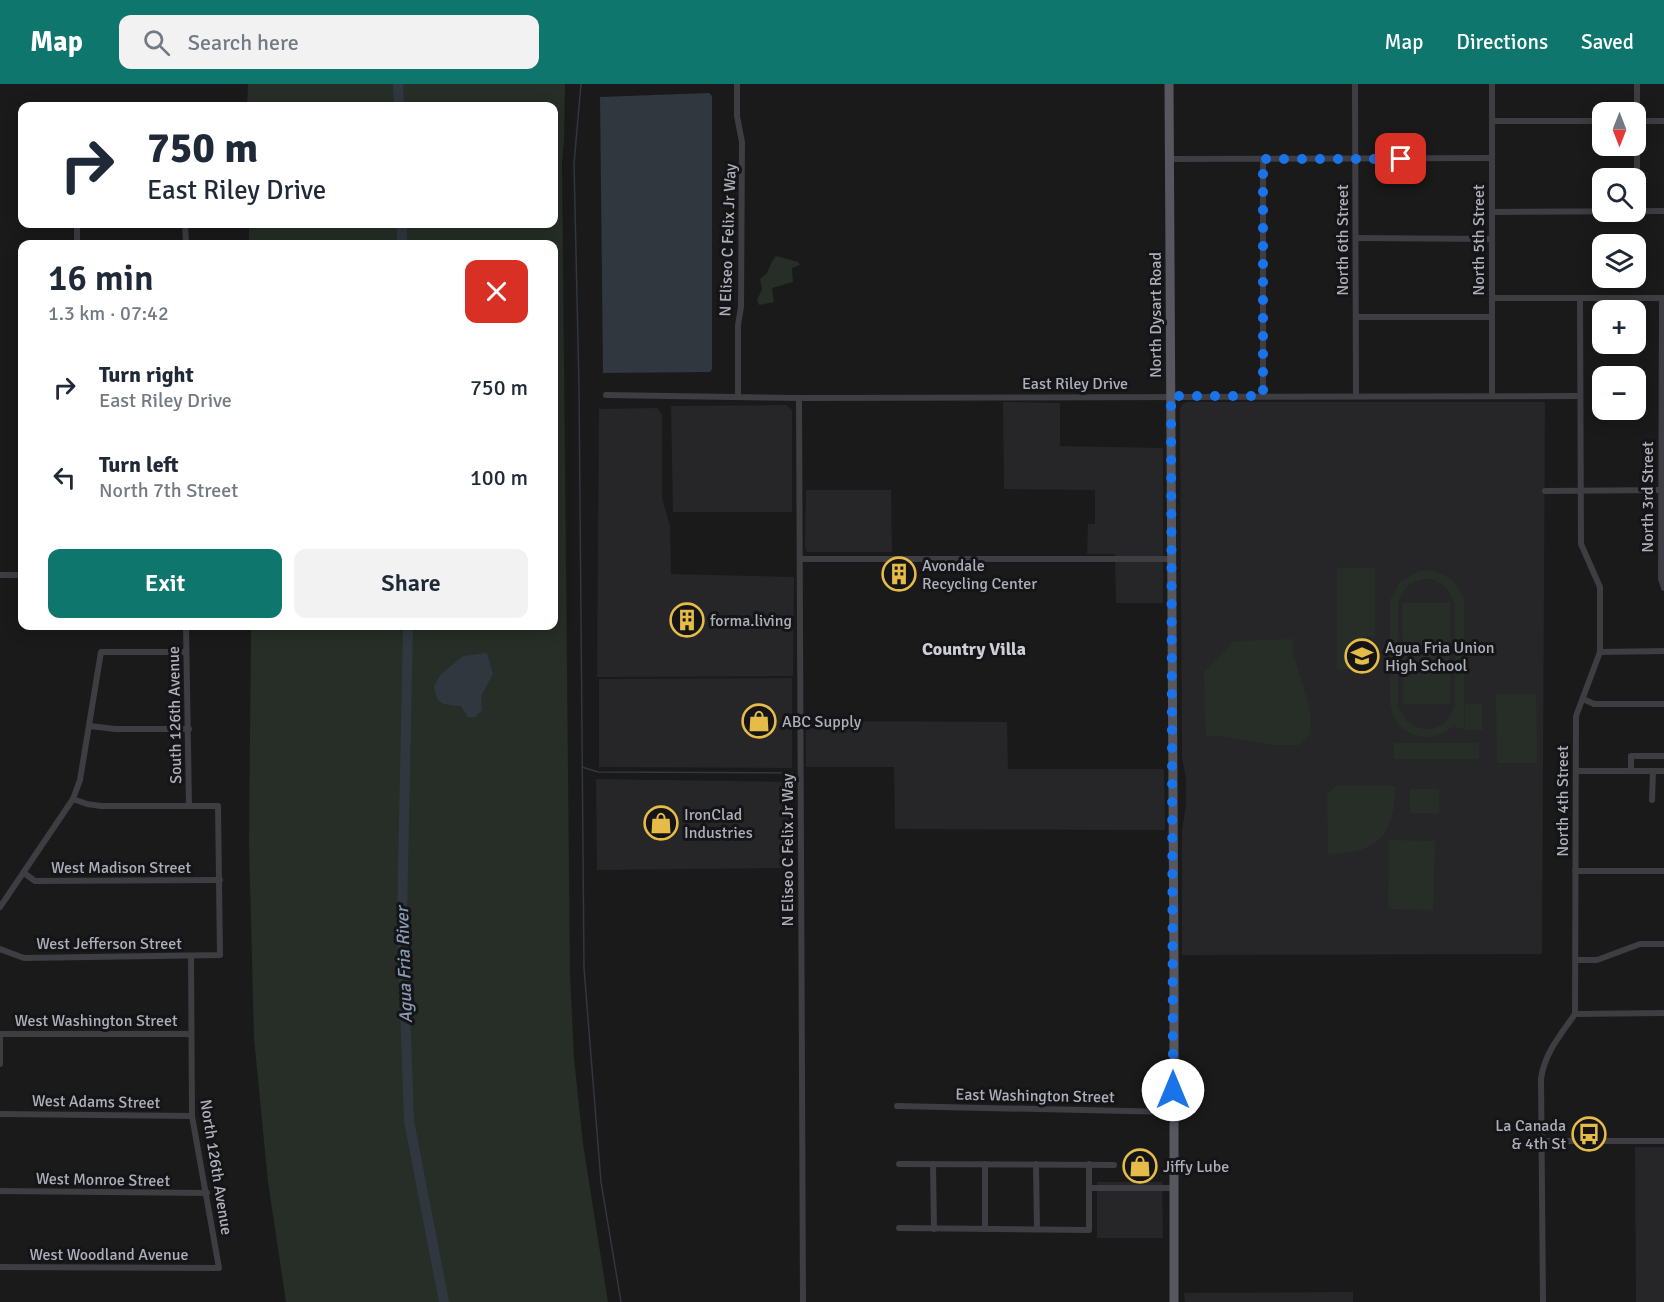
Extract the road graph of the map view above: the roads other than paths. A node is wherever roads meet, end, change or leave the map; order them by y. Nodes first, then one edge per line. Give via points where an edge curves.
1 (737, 84) edge
2 (1169, 84) edge
3 (1355, 84) edge
4 (1492, 84) edge
5 (1637, 84) edge
6 (1637, 102) edge
7 (1492, 121) junction
8 (1592, 121) edge
9 (1646, 121) edge
10 (1664, 121) edge
11 (1492, 158) junction
12 (1170, 159) junction
13 (1263, 159) junction
14 (1355, 159) junction
15 (1492, 212) junction
16 (1592, 212) edge
17 (1646, 212) edge
18 (1664, 212) edge
19 (1356, 238) junction
20 (1492, 239) junction
21 (1492, 298) junction
22 (1580, 298) junction
23 (1663, 298) edge
24 (1356, 317) junction
25 (1492, 317) junction
26 (606, 395) dead end
27 (1171, 396) junction
28 (1263, 396) junction
29 (1356, 396) junction
30 (1492, 396) junction
31 (1580, 396) junction
32 (738, 397) junction
33 (799, 398) junction
34 (1662, 490) edge
35 (1545, 491) dead end
36 (1580, 491) junction
37 (800, 559) junction
38 (1171, 559) junction
39 (0, 575) edge
40 (18, 575) edge
41 (1664, 588) edge
42 (186, 630) edge
43 (1664, 651) edge
44 (186, 652) junction
45 (1600, 652) junction
46 (1583, 699) junction
47 (1664, 704) edge
48 (90, 726) junction
49 (189, 729) junction
50 (1664, 756) edge
51 (1576, 771) junction
52 (1631, 771) junction
53 (1653, 771) junction
54 (1664, 771) edge
55 (73, 799) junction
56 (1652, 800) dead end
57 (189, 805) junction
58 (1575, 871) junction
59 (1664, 871) edge
60 (24, 873) junction
61 (220, 880) junction
62 (0, 908) edge
63 (1664, 944) edge
64 (0, 949) edge
65 (191, 956) junction
66 (1576, 960) junction
67 (1664, 1013) edge
68 (1575, 1014) junction
69 (0, 1034) edge
70 (191, 1034) junction
71 (0, 1064) edge
72 (897, 1106) dead end
73 (1173, 1112) junction
74 (0, 1114) edge
75 (192, 1116) junction
76 (1542, 1141) junction
77 (1664, 1141) edge
78 (899, 1164) dead end
79 (933, 1164) junction
80 (985, 1164) junction
81 (1036, 1164) junction
82 (1089, 1164) junction
83 (1114, 1165) dead end
84 (1089, 1188) junction
85 (1173, 1188) junction
86 (0, 1191) edge
87 (207, 1193) junction
88 (900, 1228) dead end
89 (934, 1229) junction
90 (985, 1229) junction
91 (1037, 1229) junction
92 (0, 1267) edge
93 (219, 1268) joint
94 (803, 1302) edge
95 (1174, 1302) edge
96 (1543, 1302) edge

1 - 32 street, N Eliseo C Felix Jr Way via 742,142
2 - 12 main road, North Dysart Road
3 - 14 street, North 6th Street
4 - 7 street, North 5th Street
5 - 6 street
7 - 8 street
7 - 11 street, North 5th Street
9 - 10 street
11 - 14 street
11 - 15 street, North 5th Street
12 - 13 street
12 - 27 main road, North Dysart Road
13 - 14 street
13 - 28 street
14 - 19 street, North 6th Street
15 - 16 street
15 - 20 street, North 5th Street
17 - 18 street
19 - 20 street
19 - 24 street, North 6th Street
20 - 21 street, North 5th Street
21 - 22 street
21 - 25 street, North 5th Street
22 - 23 street
22 - 31 street, North 4th Street
23 - 34 street, North 3rd Street
24 - 25 street
24 - 29 street, North 6th Street
25 - 30 street, North 5th Street
26 - 32 street, East Riley Drive
27 - 28 street, East Riley Drive
27 - 33 street, East Riley Drive
27 - 38 main road, North Dysart Road
28 - 29 street, East Riley Drive
29 - 30 street, East Riley Drive
30 - 31 street, East Riley Drive
31 - 36 street, North 4th Street
32 - 33 street, East Riley Drive
33 - 37 street, N Eliseo C Felix Jr Way
34 - 36 street
34 - 41 street, North 3rd Street
35 - 36 street
36 - 45 street, North 4th Street via 1581,544 1600,587
37 - 38 street
37 - 94 street, N Eliseo C Felix Jr Way
38 - 73 main road, North Dysart Road
39 - 40 street
42 - 44 street, South 126th Avenue
43 - 45 street
44 - 48 street via 101,652
44 - 49 street, South 126th Avenue
45 - 46 street, North 4th Street
46 - 47 street via 1594,704
46 - 51 street, North 4th Street via 1576,716
48 - 49 street
48 - 55 street
49 - 57 street, South 126th Avenue
50 - 52 street via 1631,756
51 - 52 street
51 - 58 street, North 4th Street
52 - 53 street
53 - 54 street
53 - 56 street
55 - 57 street via 101,806
55 - 60 street
57 - 61 street via 218,806
58 - 59 street
58 - 66 street, North 4th Street
60 - 61 street, West Madison Street via 36,880
60 - 62 street
61 - 65 street, West Jefferson Street via 220,955
63 - 66 street via 1640,944 1597,960
64 - 65 street, West Jefferson Street via 24,958
65 - 70 street
66 - 68 street, North 4th Street
67 - 68 street
68 - 76 street via 1543,1065
69 - 70 street, West Washington Street
69 - 71 street
70 - 75 street, North 126th Avenue
72 - 73 street, East Washington Street
73 - 85 main road, North Dysart Road
74 - 75 street, West Adams Street
75 - 87 street, North 126th Avenue
76 - 77 street
76 - 96 street
78 - 79 street
79 - 80 street
79 - 89 street
80 - 81 street
80 - 90 street
81 - 82 street
81 - 91 street
82 - 83 street
82 - 84 street
84 - 85 street
84 - 91 street via 1089,1230
85 - 95 main road, North Dysart Road
86 - 87 street, West Monroe Street
87 - 93 street, North 126th Avenue
88 - 89 street
89 - 90 street
90 - 91 street
92 - 93 street, West Woodland Avenue

